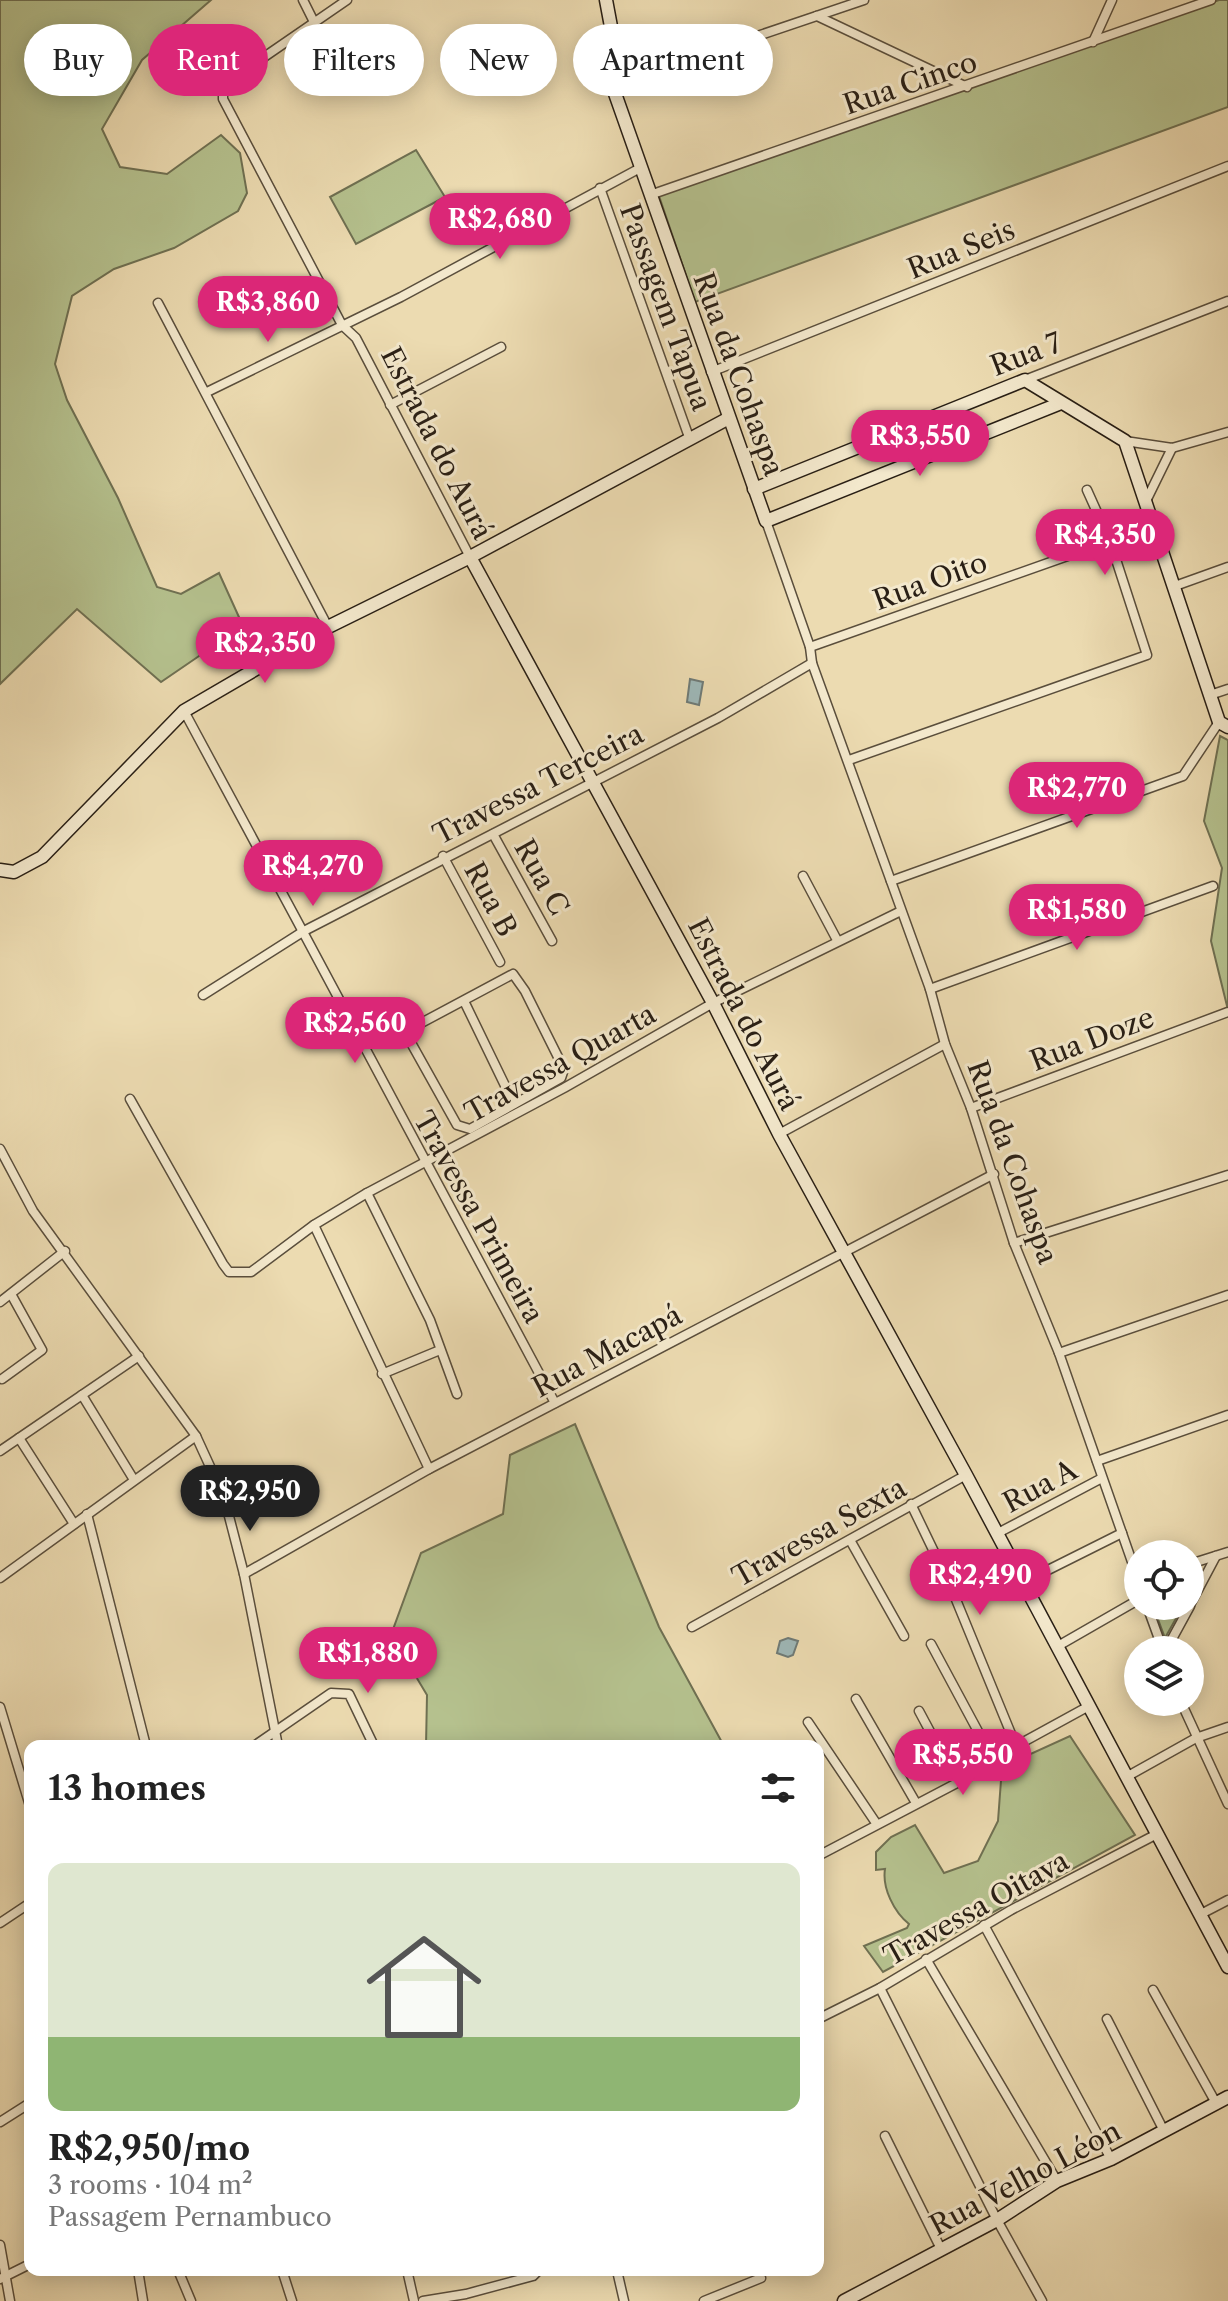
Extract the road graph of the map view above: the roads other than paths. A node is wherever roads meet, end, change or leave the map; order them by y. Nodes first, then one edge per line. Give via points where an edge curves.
1 (303, 0) edge
2 (347, 0) edge
3 (606, 0) edge
4 (864, 0) edge
5 (1112, 0) edge
6 (1211, 0) edge
7 (817, 16) junction
8 (314, 22) junction
9 (610, 24) edge
10 (773, 31) edge
11 (1093, 42) junction
12 (967, 87) junction
13 (616, 96) edge
14 (1228, 166) edge
15 (642, 167) junction
16 (600, 188) junction
17 (650, 195) junction
18 (1228, 301) edge
19 (158, 303) dead end
20 (342, 325) junction
21 (501, 347) dead end
22 (711, 372) junction
23 (1025, 380) junction
24 (207, 392) junction
25 (1061, 403) junction
26 (390, 405) junction
27 (729, 418) junction
28 (1228, 432) edge
29 (690, 440) junction
30 (1125, 441) junction
31 (1172, 448) junction
32 (754, 489) junction
33 (1087, 490) dead end
34 (1146, 501) junction
35 (766, 521) junction
36 (1110, 541) junction
37 (470, 557) junction
38 (1228, 567) edge
39 (1175, 586) junction
40 (328, 627) junction
41 (810, 647) junction
42 (812, 663) junction
43 (1228, 689) edge
44 (1210, 695) junction
45 (184, 711) junction
46 (1223, 724) edge
47 (849, 760) junction
48 (593, 781) junction
49 (493, 834) junction
50 (443, 856) junction
51 (0, 870) edge
52 (803, 876) dead end
53 (891, 881) junction
54 (1213, 886) dead end
55 (901, 911) junction
56 (304, 931) junction
57 (837, 940) junction
58 (552, 941) dead end
59 (500, 962) dead end
60 (930, 989) junction
61 (203, 995) dead end
62 (464, 1001) junction
63 (713, 1003) junction
64 (1228, 1012) edge
65 (945, 1044) junction
66 (561, 1078) junction
67 (564, 1088) junction
68 (130, 1099) dead end
69 (514, 1104) junction
70 (971, 1108) junction
71 (779, 1134) junction
72 (0, 1149) edge
73 (423, 1163) junction
74 (994, 1174) junction
75 (1228, 1175) edge
76 (367, 1193) junction
77 (314, 1225) junction
78 (1014, 1243) junction
79 (65, 1251) junction
80 (844, 1252) junction
81 (11, 1294) junction
82 (1228, 1295) edge
83 (0, 1302) edge
84 (440, 1350) junction
85 (1059, 1353) junction
86 (139, 1356) junction
87 (382, 1374) junction
88 (2, 1379) dead end
89 (457, 1394) dead end
90 (82, 1395) junction
91 (555, 1403) junction
92 (1228, 1415) edge
93 (196, 1436) junction
94 (19, 1438) junction
95 (0, 1451) edge
96 (1097, 1461) junction
97 (429, 1469) junction
98 (966, 1475) junction
99 (1102, 1478) junction
100 (134, 1480) junction
101 (911, 1504) junction
102 (87, 1514) junction
103 (74, 1524) junction
104 (998, 1533) junction
105 (1122, 1533) junction
106 (850, 1540) junction
107 (1124, 1540) edge
108 (1228, 1552) edge
109 (1216, 1556) junction
110 (1204, 1560) edge
111 (244, 1574) junction
112 (0, 1578) edge
113 (1204, 1579) edge
114 (1024, 1582) junction
115 (1124, 1608) edge
116 (692, 1627) dead end
117 (904, 1636) dead end
118 (931, 1644) dead end
119 (1058, 1646) junction
120 (856, 1699) dead end
121 (1089, 1706) junction
122 (0, 1707) edge
123 (919, 1711) dead end
124 (1187, 1716) edge
125 (808, 1722) dead end
126 (1228, 1727) edge
127 (274, 1732) junction
128 (1196, 1738) junction
129 (144, 1740) edge
130 (263, 1740) edge
131 (276, 1740) edge
132 (371, 1740) edge
133 (820, 1740) edge
134 (824, 1746) edge
135 (1016, 1746) junction
136 (995, 1763) junction
137 (1128, 1776) junction
138 (957, 1782) junction
139 (24, 1786) edge
140 (916, 1803) junction
141 (1228, 1804) edge
142 (876, 1823) junction
143 (1157, 1834) junction
144 (824, 1853) edge
145 (1228, 1900) edge
146 (24, 1907) edge
147 (1201, 1914) junction
148 (0, 1923) edge
149 (984, 1925) junction
150 (926, 1959) junction
151 (1228, 1967) edge
152 (880, 1988) junction
153 (1153, 1990) dead end
154 (824, 2016) edge
155 (1107, 2019) dead end
156 (1222, 2100) edge
157 (24, 2107) edge
158 (0, 2122) edge
159 (1164, 2131) junction
160 (885, 2136) dead end
161 (1111, 2159) junction
162 (1057, 2181) junction
163 (997, 2220) junction
164 (0, 2245) edge
165 (941, 2249) junction
166 (24, 2267) edge
167 (139, 2276) edge
168 (181, 2276) edge
169 (284, 2276) edge
170 (408, 2276) edge
171 (526, 2276) edge
172 (618, 2276) edge
173 (3, 2278) edge
174 (761, 2278) dead end
175 (10, 2301) edge
176 (143, 2301) edge
177 (191, 2301) edge
178 (292, 2301) edge
179 (414, 2301) edge
180 (423, 2301) edge
181 (624, 2301) edge
182 (704, 2301) edge
183 (844, 2301) edge
184 (1042, 2301) edge

1 - 8 street
2 - 8 street
3 - 9 street, Rua da Cohaspa
4 - 7 street
5 - 11 street
6 - 11 street, Rua Cinco
7 - 10 street
7 - 12 street
8 - 20 street, Estrada do Aurá via 228,84 223,95
11 - 12 street, Rua Cinco
12 - 17 street, Rua Cinco
13 - 15 street, Rua da Cohaspa
14 - 22 street, Rua Seis
15 - 16 street
15 - 17 street, Rua da Cohaspa
16 - 20 street
16 - 29 street, Passagem Tapua
17 - 22 street, Rua da Cohaspa
18 - 23 street, Rua 7
19 - 24 street
20 - 24 street
20 - 26 street, Estrada do Aurá via 356,338
21 - 26 street
22 - 27 street, Rua da Cohaspa
23 - 25 street
23 - 32 street, Rua 7
24 - 40 street
25 - 30 street
25 - 35 street
26 - 37 street, Estrada do Aurá
27 - 29 street
27 - 32 street, Rua da Cohaspa
28 - 31 street
29 - 37 street
30 - 31 street
30 - 34 street
31 - 34 street
32 - 35 street, Rua da Cohaspa
33 - 36 street
34 - 39 street
35 - 41 street, Rua da Cohaspa
36 - 41 street, Rua Oito
36 - 47 street via 1147,655
37 - 40 street
37 - 48 street, Estrada do Aurá
38 - 39 street
39 - 44 street
40 - 45 street
41 - 42 street, Rua da Cohaspa
42 - 47 street, Rua da Cohaspa
42 - 48 street, Travessa Terceira
43 - 44 street
44 - 46 street
45 - 51 street via 42,857 14,872
45 - 56 street, Travessa Primeira
46 - 53 street via 1183,776
47 - 53 street, Rua da Cohaspa
48 - 49 street, Travessa Terceira
48 - 63 street, Estrada do Aurá
49 - 50 street, Travessa Terceira
49 - 58 street, Rua C
50 - 56 street, Travessa Terceira
50 - 59 street, Rua B
52 - 57 street
53 - 55 street, Rua da Cohaspa
54 - 60 street
55 - 57 street, Travessa Quarta
55 - 60 street, Rua da Cohaspa
56 - 61 street, Travessa Terceira
56 - 73 street, Travessa Primeira
57 - 63 street, Travessa Quarta
60 - 65 street, Rua da Cohaspa
62 - 66 street via 513,974 563,1065
62 - 69 street
62 - 69 street via 410,1029 410,1041 457,1125 470,1129
63 - 67 street, Travessa Quarta
63 - 71 street, Estrada do Aurá
64 - 70 street, Rua Doze
65 - 70 street, Rua da Cohaspa
65 - 71 street
66 - 67 street
66 - 69 street
67 - 73 street, Travessa Quarta
68 - 77 street, Travessa Quarta via 229,1272 251,1272
70 - 74 street, Rua da Cohaspa
71 - 80 street, Estrada do Aurá
72 - 79 street via 33,1211
73 - 76 street, Travessa Quarta
73 - 91 street, Travessa Primeira
74 - 78 street, Rua da Cohaspa
74 - 80 street, Rua Macapá
75 - 78 street
76 - 77 street, Travessa Quarta
76 - 84 street via 429,1316
77 - 87 street
78 - 85 street, Rua da Cohaspa
79 - 81 street
79 - 86 street
80 - 91 street, Rua Macapá
80 - 98 street, Estrada do Aurá
81 - 83 street
81 - 88 street via 42,1350
82 - 85 street
84 - 87 street
84 - 89 street
85 - 96 street, Rua da Cohaspa
86 - 90 street
86 - 93 street
87 - 97 street
90 - 94 street
90 - 100 street
91 - 97 street, Rua Macapá
92 - 96 street
93 - 100 street
93 - 111 street via 224,1497
94 - 95 street
94 - 103 street
96 - 99 street, Rua da Cohaspa
97 - 111 street, Rua Macapá
98 - 101 street, Travessa Sexta
98 - 104 street, Estrada do Aurá
99 - 104 street, Rua A
99 - 105 street, Rua da Cohaspa
100 - 102 street
101 - 106 street, Travessa Sexta
101 - 135 street
102 - 103 street
102 - 129 street
103 - 112 street
104 - 114 street, Estrada do Aurá
105 - 107 street, Rua da Cohaspa
105 - 114 street
106 - 116 street, Travessa Sexta
106 - 117 street
108 - 109 street
109 - 110 street
109 - 113 street
111 - 127 street
114 - 119 street, Estrada do Aurá
115 - 119 street
118 - 136 street
119 - 121 street, Estrada do Aurá
120 - 140 street
121 - 135 street
121 - 137 street, Estrada do Aurá
122 - 139 street
123 - 138 street
124 - 128 street
125 - 133 street
126 - 128 street
127 - 130 street
127 - 131 street
127 - 132 street via 331,1693 349,1694
128 - 137 street
128 - 141 street
134 - 142 street
135 - 136 street
136 - 138 street
137 - 143 street, Estrada do Aurá
138 - 140 street
140 - 142 street
142 - 144 street
143 - 147 street, Estrada do Aurá
143 - 149 street, Travessa Oitava
145 - 147 street
146 - 148 street
147 - 151 street, Estrada do Aurá
149 - 150 street, Travessa Oitava
149 - 161 street
150 - 152 street, Travessa Oitava
150 - 162 street
152 - 154 street, Travessa Oitava
152 - 163 street
153 - 156 street
155 - 159 street
156 - 159 street, Rua Velho Léon
157 - 158 street
159 - 161 street, Rua Velho Léon
160 - 165 street
161 - 162 street, Rua Velho Léon
162 - 163 street, Rua Velho Léon
163 - 165 street, Rua Velho Léon
163 - 184 street
164 - 173 street
165 - 183 street, Rua Velho Léon
166 - 173 street
167 - 176 street
168 - 177 street
169 - 178 street
170 - 179 street
171 - 180 street
172 - 181 street
173 - 175 street
174 - 182 street

